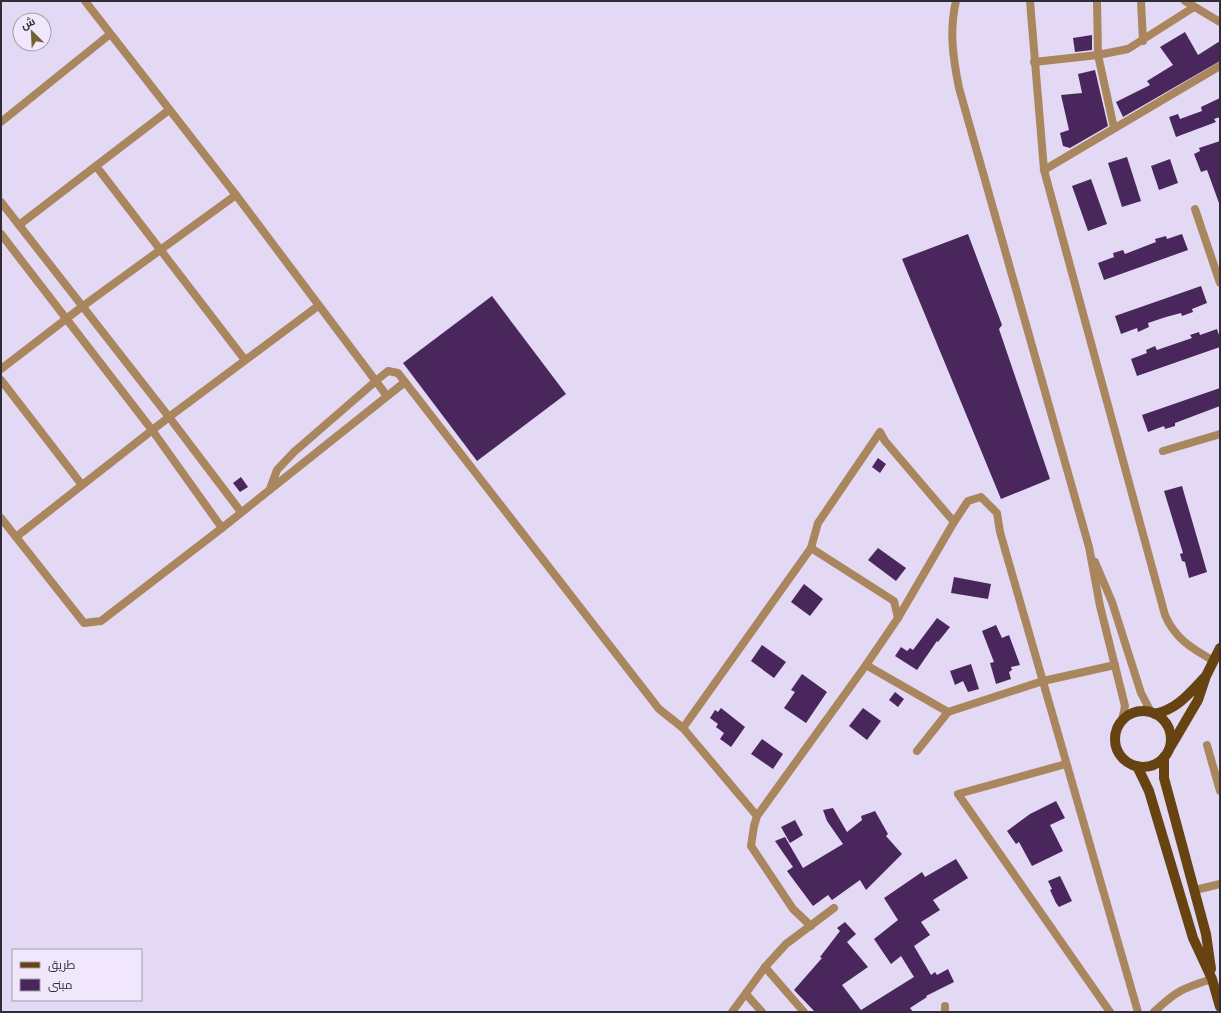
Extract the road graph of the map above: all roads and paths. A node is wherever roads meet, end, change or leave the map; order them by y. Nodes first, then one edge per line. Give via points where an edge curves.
1 (85, 1) edge
2 (956, 1) edge
3 (1030, 1) edge
4 (1097, 1) edge
5 (1141, 1) edge
6 (1185, 1) edge
7 (1194, 7) junction
8 (1220, 22) edge
9 (109, 35) junction
10 (1142, 41) junction
11 (1098, 55) junction
12 (1034, 62) junction
13 (1220, 66) edge
14 (169, 110) junction
15 (1, 122) edge
16 (1114, 128) junction
17 (96, 166) junction
18 (1044, 170) junction
19 (236, 195) junction
20 (1, 202) edge
21 (1195, 209) dead end
22 (19, 225) junction
23 (1, 234) edge
24 (160, 251) junction
25 (1220, 283) edge
26 (83, 306) junction
27 (318, 306) junction
28 (66, 319) junction
29 (244, 360) junction
30 (1, 369) edge
31 (1, 380) edge
32 (377, 380) junction
33 (405, 382) junction
34 (387, 396) junction
35 (169, 417) junction
36 (152, 430) junction
37 (1220, 434) edge
38 (1164, 451) dead end
39 (82, 485) junction
40 (270, 489) junction
41 (241, 512) junction
42 (1, 518) edge
43 (954, 522) junction
44 (222, 528) junction
45 (16, 537) junction
46 (1089, 547) junction
47 (811, 548) junction
48 (898, 618) junction
49 (1220, 648) edge
50 (1214, 661) junction
51 (866, 665) junction
52 (1115, 665) junction
53 (1206, 676) junction
54 (1042, 681) junction
55 (948, 712) junction
56 (1153, 713) junction
57 (1122, 721) junction
58 (683, 728) junction
59 (1207, 745) dead end
60 (917, 751) dead end
61 (1167, 753) junction
62 (1066, 764) junction
63 (1138, 766) junction
64 (1220, 791) edge
65 (758, 816) junction
66 (1220, 884) edge
67 (1195, 890) junction
68 (834, 908) dead end
69 (811, 926) junction
70 (765, 968) junction
71 (1212, 979) junction
72 (746, 994) junction
73 (1220, 1007) edge
74 (732, 1012) edge
75 (762, 1012) edge
76 (804, 1012) edge
77 (1110, 1012) edge
78 (1138, 1012) edge
79 (1154, 1012) edge

1 - 9 street
2 - 46 street via 951,32 959,88
3 - 12 street
4 - 11 street
5 - 10 street
6 - 7 street
7 - 8 street
7 - 10 street
9 - 14 street
9 - 15 street
10 - 11 street via 1128,49
11 - 12 street
11 - 16 street
12 - 18 street
13 - 16 street
14 - 17 street
14 - 19 street
16 - 18 street
17 - 22 street
17 - 24 street
18 - 50 street via 1165,615 1181,640
19 - 24 street
19 - 27 street
20 - 22 street
21 - 25 street
22 - 26 street
23 - 28 street
24 - 26 street
24 - 29 street
26 - 28 street
26 - 35 street
27 - 29 street
27 - 32 street
28 - 30 street
28 - 36 street
29 - 35 street
31 - 39 street
32 - 33 street via 388,371 393,371
32 - 34 street
32 - 40 street via 294,452 277,470
33 - 34 street
33 - 58 street via 659,709
34 - 40 street
35 - 36 street
35 - 41 street
36 - 39 street
36 - 44 street
37 - 38 street
39 - 45 street
40 - 41 street
41 - 44 street
42 - 45 street
43 - 47 street via 880,432 818,523
43 - 48 street
43 - 54 street via 968,501 982,497 996,513
44 - 45 street via 100,621 92,623 84,623
46 - 52 street
46 - 56 street via 1112,602 1141,693
47 - 48 street via 894,600
47 - 58 street
48 - 51 street
49 - 50 main road
50 - 53 main road
51 - 55 street
51 - 65 street
52 - 54 street
52 - 57 street via 1125,706
53 - 56 main road via 1182,702 1173,708
53 - 61 main road via 1198,700
54 - 55 street
54 - 62 street
55 - 60 street
56 - 57 main road via 1134,712
56 - 61 main road via 1166,722 1170,730 1171,739
57 - 63 main road via 1116,731 1116,748 1128,763
58 - 65 street
59 - 64 street
61 - 63 main road via 1156,763
61 - 67 main road via 1164,778
62 - 77 street via 958,794
62 - 78 street
63 - 71 main road via 1149,790 1193,938
65 - 69 street via 751,846 793,908
66 - 67 street
67 - 71 main road via 1206,934
68 - 69 street
69 - 70 street via 786,944
70 - 72 street
70 - 76 street
71 - 73 main road
71 - 79 street via 1182,989
72 - 74 street
72 - 75 street

